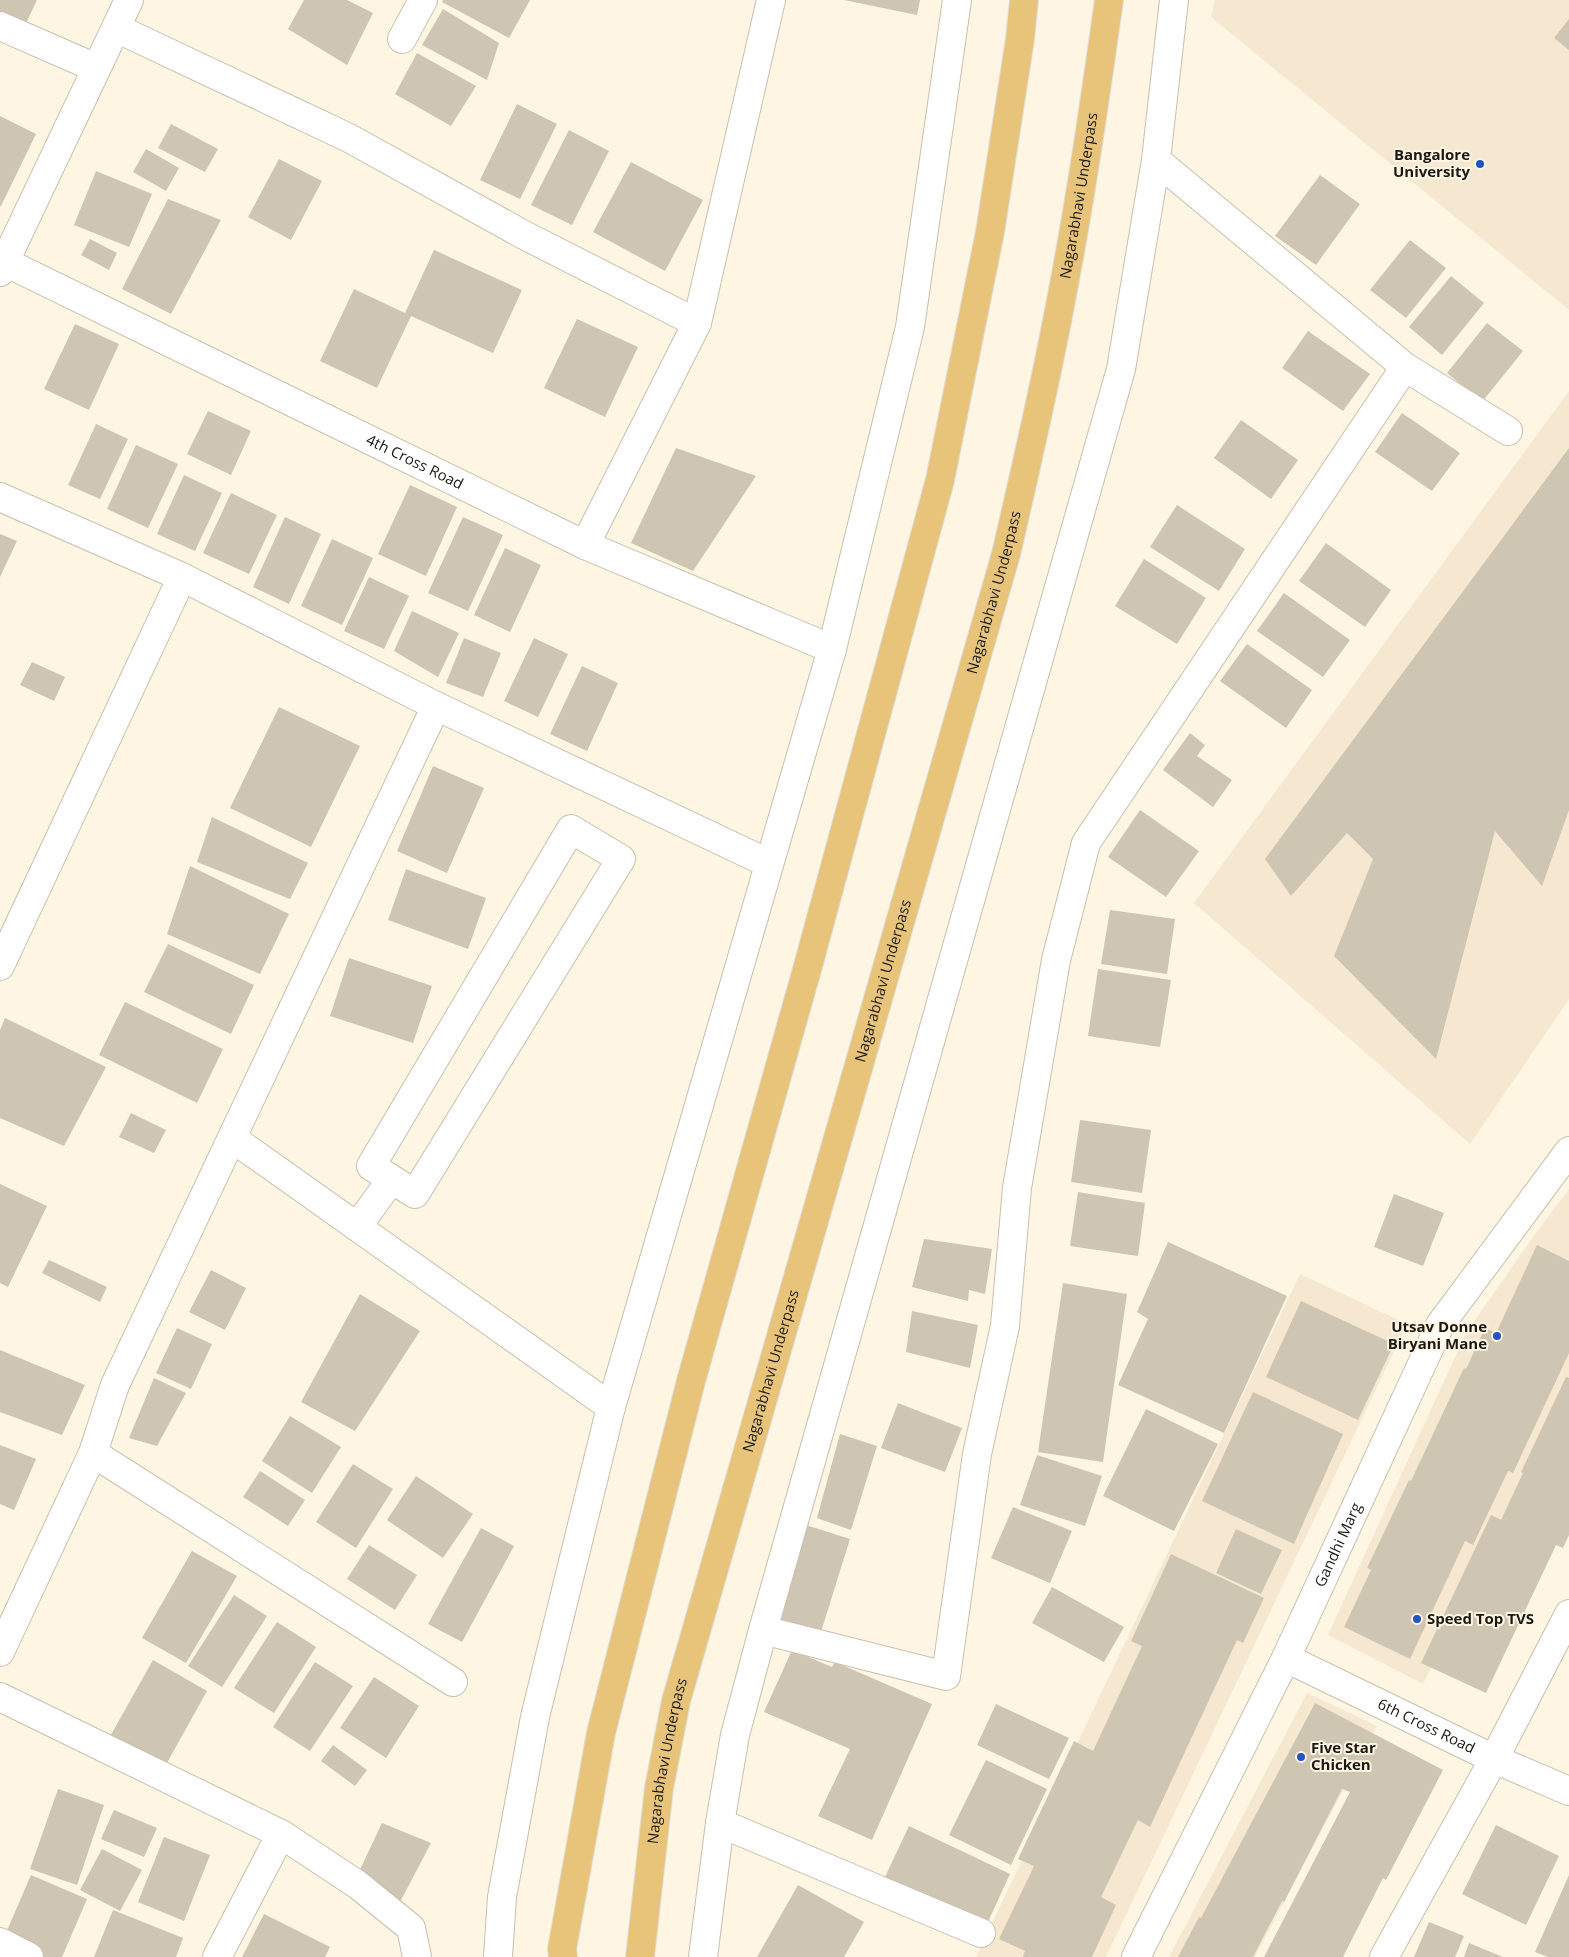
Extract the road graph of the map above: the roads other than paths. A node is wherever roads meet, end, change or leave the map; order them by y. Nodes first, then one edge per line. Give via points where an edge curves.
1 (130, 0) edge
2 (423, 0) edge
3 (771, 0) edge
4 (957, 0) edge
5 (1024, 0) edge
6 (1109, 0) edge
7 (1174, 0) edge
8 (0, 26) edge
9 (116, 28) junction
10 (402, 39) dead end
11 (96, 68) junction
12 (1156, 160) junction
13 (9, 230) edge
14 (3, 267) edge
15 (697, 323) junction
16 (1405, 367) junction
17 (1508, 431) dead end
18 (0, 497) edge
19 (586, 545) junction
20 (182, 577) junction
21 (832, 649) junction
22 (436, 706) junction
23 (768, 863) junction
24 (0, 966) edge
25 (232, 1138) junction
26 (1569, 1151) edge
27 (391, 1180) junction
28 (357, 1227) junction
29 (611, 1407) junction
30 (94, 1452) junction
31 (1569, 1614) edge
32 (763, 1630) junction
33 (0, 1652) edge
34 (1286, 1658) junction
35 (453, 1682) dead end
36 (0, 1697) edge
37 (1494, 1759) junction
38 (1569, 1791) edge
39 (720, 1823) junction
40 (281, 1834) junction
41 (981, 1933) dead end
42 (0, 1942) edge
43 (29, 1957) edge
44 (216, 1957) edge
45 (417, 1957) edge
46 (498, 1957) edge
47 (563, 1957) edge
48 (640, 1957) edge
49 (703, 1957) edge
50 (1136, 1957) edge
51 (1384, 1957) edge

1 - 9 street
2 - 10 street
3 - 15 street
4 - 21 street via 910,327
5 - 47 highway via 990,232 940,480 691,1381 603,1724
6 - 48 highway, Nagarabhavi Underpass via 1085,169 1062,296 1006,554 676,1701 659,1788
7 - 12 street
8 - 11 street
9 - 11 street
9 - 15 street via 349,138 524,235
11 - 13 street
12 - 16 street
12 - 32 street via 1119,379
13 - 14 street
14 - 19 street, 4th Cross Road
15 - 19 street
16 - 17 street
16 - 32 street via 1086,843 1056,960 1017,1188 1005,1326 977,1454 946,1676
18 - 20 street
19 - 21 street, 4th Cross Road
20 - 22 street
20 - 24 street
21 - 23 street
22 - 23 street
22 - 25 street
23 - 29 street
25 - 28 street
25 - 30 street via 116,1385
26 - 34 street, Gandhi Marg via 1440,1325
27 - 27 street via 415,1194 621,859 570,829 371,1166
27 - 28 street
28 - 29 street
29 - 46 street via 535,1717 502,1897
30 - 33 street
30 - 35 street
31 - 37 street
32 - 39 street via 735,1735
34 - 37 street, 6th Cross Road
34 - 50 street, Gandhi Marg
36 - 40 street
37 - 38 street, 6th Cross Road
37 - 51 street
39 - 41 street
39 - 49 street
40 - 44 street
40 - 45 street via 358,1885 411,1928
42 - 43 street

